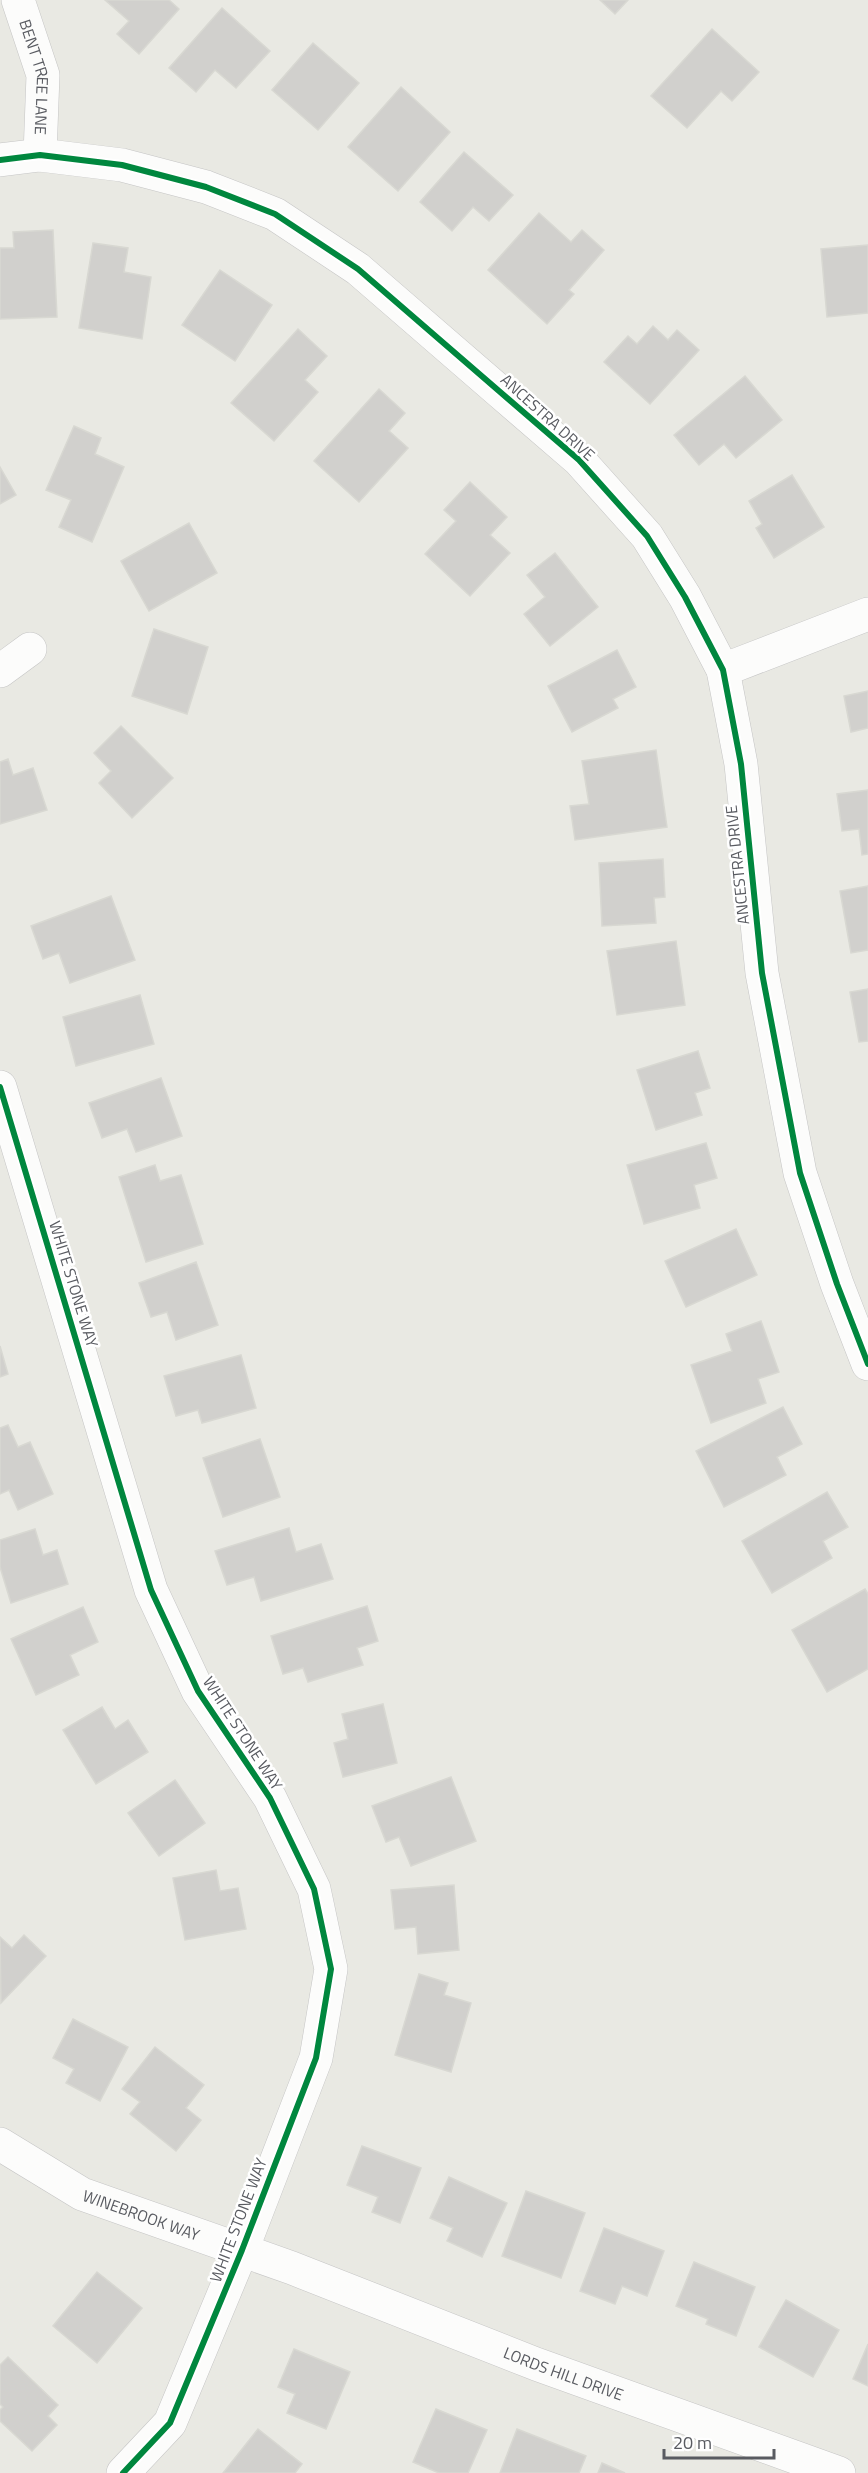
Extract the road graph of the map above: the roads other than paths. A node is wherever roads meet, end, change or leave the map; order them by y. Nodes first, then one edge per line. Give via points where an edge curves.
1 (18, 0) edge
2 (40, 155) junction
3 (0, 160) edge
4 (868, 614) edge
5 (30, 649) dead end
6 (0, 670) edge
7 (723, 670) junction
8 (0, 1087) edge
9 (868, 1364) edge
10 (0, 2144) edge
11 (242, 2250) junction
12 (292, 2268) joint
13 (123, 2473) edge
14 (839, 2473) edge

1 - 2 street, BENT TREE LANE via 43,75
2 - 3 street, ANCESTRA DRIVE
2 - 7 street, ANCESTRA DRIVE via 122,165 206,187 275,214 358,269 579,460 646,536 685,597
4 - 7 street
5 - 6 street
7 - 9 street, ANCESTRA DRIVE via 741,764 762,974 800,1173
8 - 11 street, WHITE STONE WAY via 151,1590 198,1691 270,1798 314,1889 331,1969 316,2058
10 - 11 street, WINEBROOK WAY via 82,2194
11 - 12 street, WINEBROOK WAY
11 - 13 street, WHITE STONE WAY via 170,2423
12 - 14 street, LORDS HILL DRIVE via 537,2364

